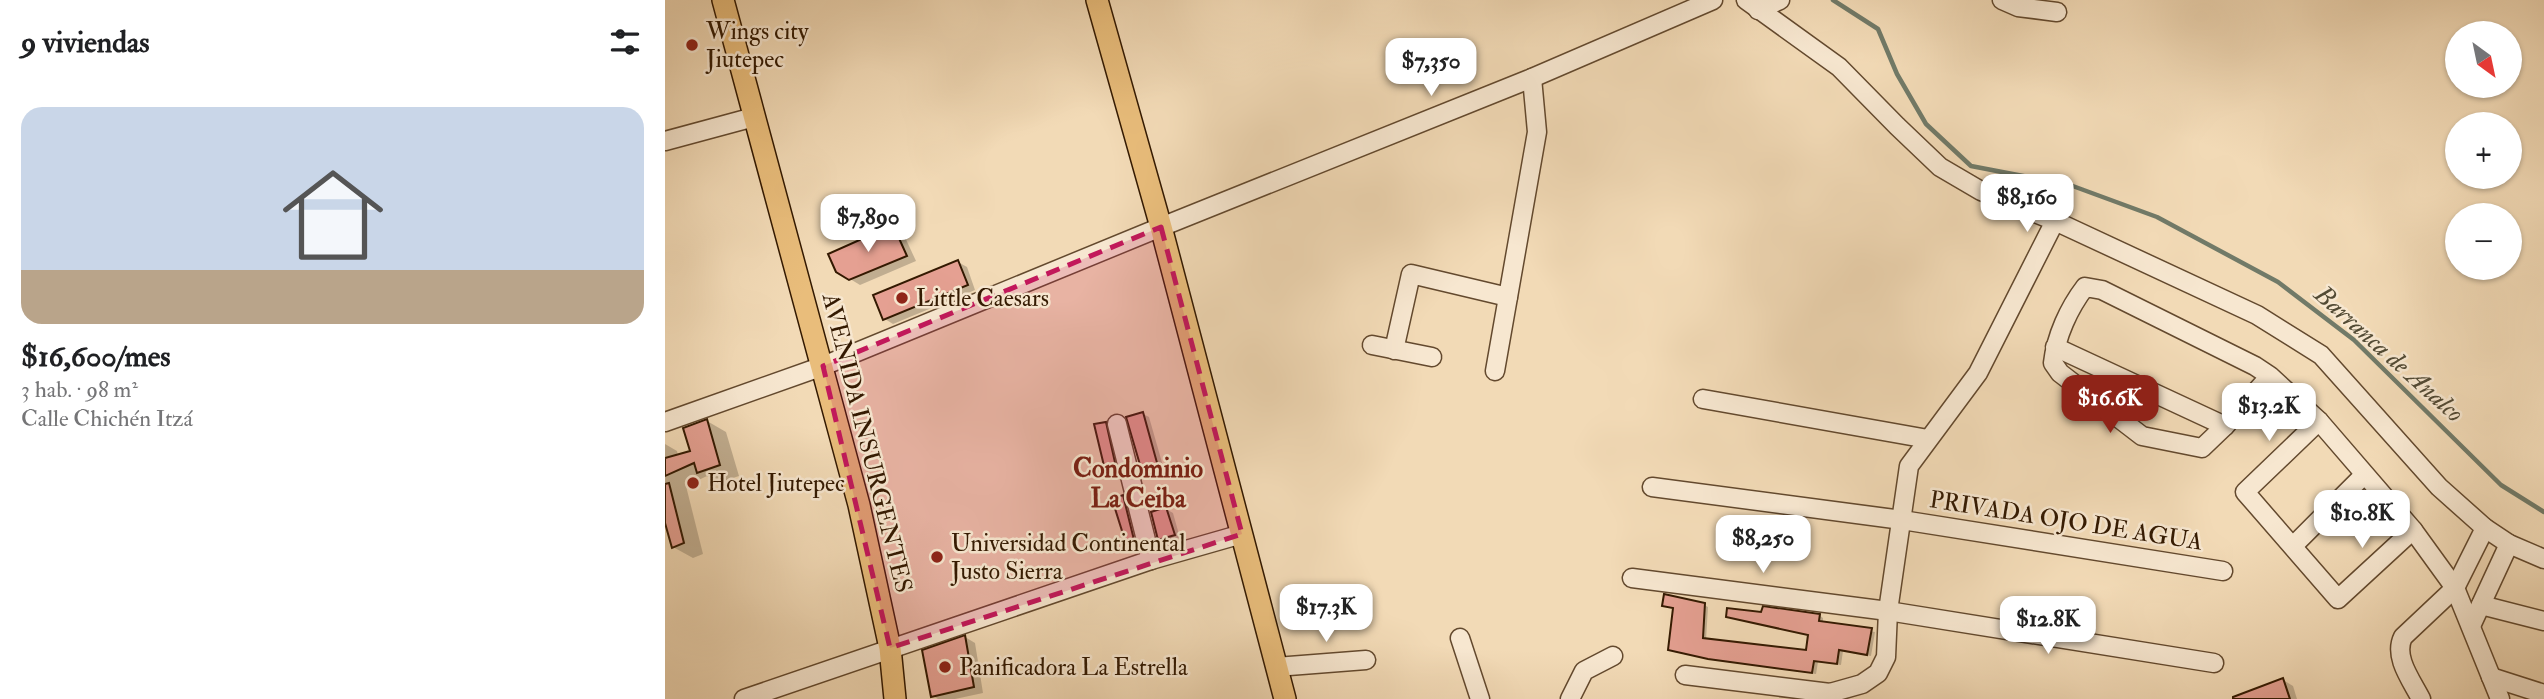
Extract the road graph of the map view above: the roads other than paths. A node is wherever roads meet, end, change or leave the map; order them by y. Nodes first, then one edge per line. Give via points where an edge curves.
1 (723, 0) edge
2 (1097, 0) edge
3 (1713, 0) edge
4 (2002, 0) edge
5 (1778, 1) edge
6 (1752, 5) edge
7 (2057, 12) dead end
8 (1532, 78) junction
9 (754, 117) junction
10 (665, 141) edge
11 (2055, 221) junction
12 (1161, 226) junction
13 (1508, 297) junction
14 (1373, 345) dead end
15 (2055, 347) junction
16 (1394, 350) junction
17 (1432, 357) dead end
18 (823, 366) junction
19 (1495, 371) dead end
20 (2270, 376) junction
21 (1703, 399) dead end
22 (2319, 421) junction
23 (665, 422) edge
24 (1117, 424) dead end
25 (2225, 426) junction
26 (1928, 439) junction
27 (2364, 475) junction
28 (1652, 487) dead end
29 (1902, 520) junction
30 (2485, 528) junction
31 (2413, 530) junction
32 (1242, 534) junction
33 (2509, 544) junction
34 (2293, 546) junction
35 (2544, 559) edge
36 (1151, 560) junction
37 (2223, 571) dead end
38 (1632, 578) dead end
39 (2455, 588) junction
40 (2481, 605) junction
41 (1888, 611) junction
42 (2544, 621) edge
43 (2471, 626) junction
44 (1460, 638) dead end
45 (890, 648) junction
46 (1613, 656) dead end
47 (1366, 660) dead end
48 (2214, 663) dead end
49 (1276, 667) junction
50 (1685, 675) dead end
51 (2491, 677) junction
52 (2544, 694) edge
53 (744, 699) edge
54 (895, 699) edge
55 (1285, 699) edge
56 (1480, 699) edge
57 (1570, 699) edge
58 (2421, 699) edge
59 (2500, 699) edge

1 - 9 main road, AVENIDA INSURGENTES
2 - 12 main road
3 - 8 street
4 - 7 street
5 - 6 street
6 - 11 street via 1839,66 1940,167 1981,191
8 - 12 street
8 - 13 street via 1537,132
9 - 10 street
9 - 18 main road, AVENIDA INSURGENTES
11 - 26 street via 1978,373
11 - 30 street via 2257,316 2321,355 2439,487
12 - 18 street
12 - 32 main road
13 - 16 street via 1411,274
13 - 19 street
14 - 16 street
15 - 20 street via 2085,287 2102,290
15 - 25 street
15 - 25 street via 2053,363 2060,373 2142,436 2202,448
16 - 17 street
18 - 23 street
18 - 45 main road, AVENIDA INSURGENTES
20 - 22 street
20 - 25 street
21 - 26 street
22 - 27 street
22 - 34 street via 2245,492
24 - 36 street
26 - 29 street via 1909,466
27 - 31 street
27 - 34 street
28 - 29 street, PRIVADA OJO DE AGUA
29 - 37 street, PRIVADA OJO DE AGUA
29 - 41 street
30 - 33 street
30 - 39 street
31 - 34 street via 2338,599
31 - 39 street
32 - 36 street
32 - 49 main road
33 - 35 street
33 - 40 street
36 - 45 street
38 - 41 street
39 - 43 street
39 - 58 street via 2399,645
40 - 42 street
40 - 43 street
41 - 48 street
41 - 50 street via 1886,657 1878,673 1862,684 1830,693
43 - 51 street
44 - 56 street
45 - 53 street
45 - 54 main road, AVENIDA INSURGENTES
46 - 57 street via 1584,671
47 - 49 street
49 - 55 main road
51 - 52 street
51 - 59 street

